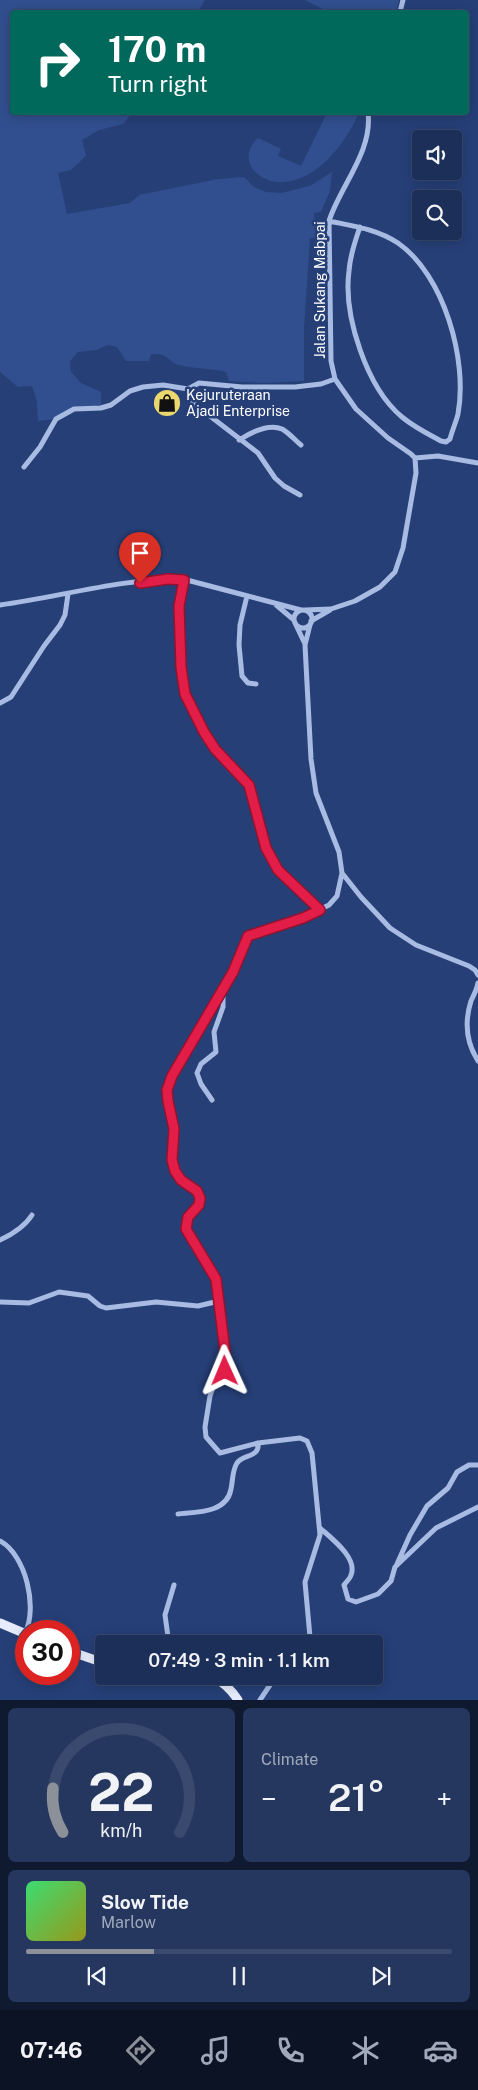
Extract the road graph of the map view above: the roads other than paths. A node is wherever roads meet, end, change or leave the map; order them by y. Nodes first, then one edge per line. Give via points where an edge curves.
1 (368, 115) edge
2 (329, 221) junction
3 (360, 227) junction
4 (335, 379) junction
5 (188, 389) junction
6 (238, 440) junction
7 (301, 446) dead end
8 (415, 458) junction
9 (478, 463) edge
10 (24, 467) dead end
11 (300, 495) dead end
12 (184, 580) junction
13 (68, 594) junction
14 (247, 596) junction
15 (273, 602) junction
16 (0, 605) edge
17 (303, 610) junction
18 (330, 610) junction
19 (295, 622) junction
20 (311, 623) junction
21 (305, 645) junction
22 (256, 684) dead end
23 (0, 703) edge
24 (342, 873) junction
25 (320, 910) junction
26 (478, 975) edge
27 (478, 983) edge
28 (223, 989) junction
29 (478, 1061) edge
30 (212, 1100) dead end
31 (32, 1215) dead end
32 (0, 1240) edge
33 (219, 1301) junction
34 (0, 1302) edge
35 (258, 1443) junction
36 (478, 1465) edge
37 (478, 1507) edge
38 (178, 1514) dead end
39 (320, 1528) junction
40 (0, 1541) edge
41 (395, 1567) junction
42 (174, 1585) dead end
43 (30, 1620) edge
44 (0, 1623) edge
45 (15, 1630) edge
46 (168, 1635) edge
47 (310, 1635) edge
48 (80, 1655) edge
49 (95, 1660) edge
50 (225, 1685) edge
51 (270, 1685) edge
52 (238, 1700) edge
53 (260, 1700) edge

1 - 2 street, Jalan Sukang Mabpai via 366,139
2 - 3 street
2 - 4 street, Jalan Sukang Mabpai via 330,349
3 - 3 street via 382,234 418,260 446,312 458,358 460,381 458,414 446,442 401,416 368,370 353,326 348,294 348,272
4 - 5 street via 296,387 242,387 199,382
4 - 8 street, Jalan Sukang Mabpai via 368,422
5 - 6 street via 193,403
5 - 10 street via 154,385 130,391 112,405 74,409 56,419 40,448
6 - 7 street via 259,430 273,428 282,429
6 - 11 street via 258,453 284,486
8 - 9 street via 438,456
8 - 18 street via 414,490 398,568 380,587 364,597
12 - 13 street via 158,580
12 - 14 street
12 - 25 street via 179,606 185,694 215,749 249,785 266,848 278,870
13 - 16 street
13 - 23 street via 66,615 60,625 11,697
14 - 15 street
14 - 22 street via 240,625 240,660 242,676 248,683
15 - 17 street
15 - 19 street
17 - 18 street
17 - 19 street via 295,614
17 - 20 street via 310,615
18 - 20 street
19 - 20 street via 304,628
19 - 21 street
20 - 21 street
21 - 24 street via 316,793 339,852
24 - 25 street via 335,900
24 - 26 street via 390,928 416,945 469,966
25 - 28 street via 248,936
27 - 29 street via 466,1027 468,1042
28 - 30 street via 223,1007 214,1032 216,1052 201,1064 197,1073
28 - 33 street via 167,1090 174,1129 172,1160 175,1171 181,1180 197,1191 200,1198 199,1205 188,1217 186,1229 216,1279
31 - 32 street via 28,1222
33 - 34 street via 198,1306 156,1302 106,1308 88,1296 59,1292 29,1303
33 - 35 street via 226,1364 210,1396 206,1437 220,1452
35 - 38 street via 255,1453 236,1464 231,1492 223,1503 210,1511
35 - 39 street via 300,1438 307,1441 312,1453
36 - 41 street via 469,1465 457,1472 448,1488 427,1506
37 - 41 street via 436,1528
39 - 41 street via 333,1538 351,1562 351,1575 344,1585 346,1596 352,1601 368,1599 385,1589
39 - 47 street via 319,1541 305,1582
40 - 43 street via 15,1553 24,1570
42 - 46 street via 165,1615
44 - 45 main road
48 - 49 main road
50 - 52 main road
51 - 53 street

